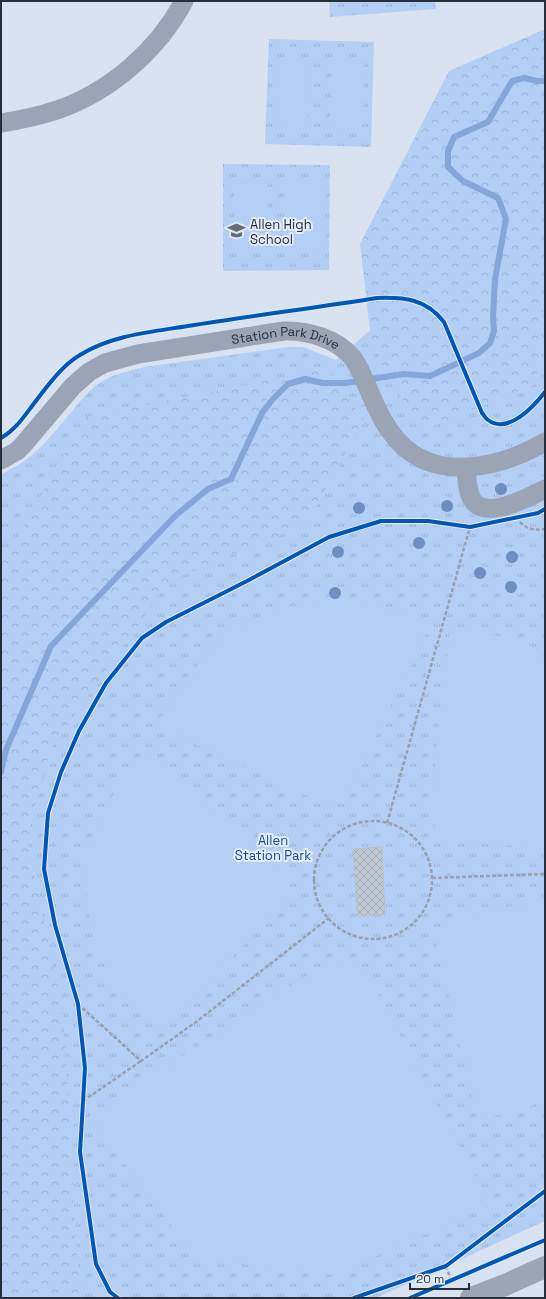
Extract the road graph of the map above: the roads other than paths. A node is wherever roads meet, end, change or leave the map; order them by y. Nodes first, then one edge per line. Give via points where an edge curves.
1 (184, 1) edge
2 (1, 124) edge
3 (545, 442) edge
4 (1, 460) edge
5 (466, 468) junction
6 (545, 489) edge
7 (545, 1267) edge
8 (509, 1292) edge
9 (471, 1298) edge

1 - 2 street via 157,42 115,79 59,110
3 - 5 street, Station Park Drive via 523,453
4 - 5 street, Station Park Drive via 23,445 66,393 89,372 105,363 121,358 274,332 295,331 332,342 346,352 356,364 380,413 399,443 420,458 436,464
5 - 6 street via 472,500 481,507 502,507
7 - 8 main road
8 - 9 main road

